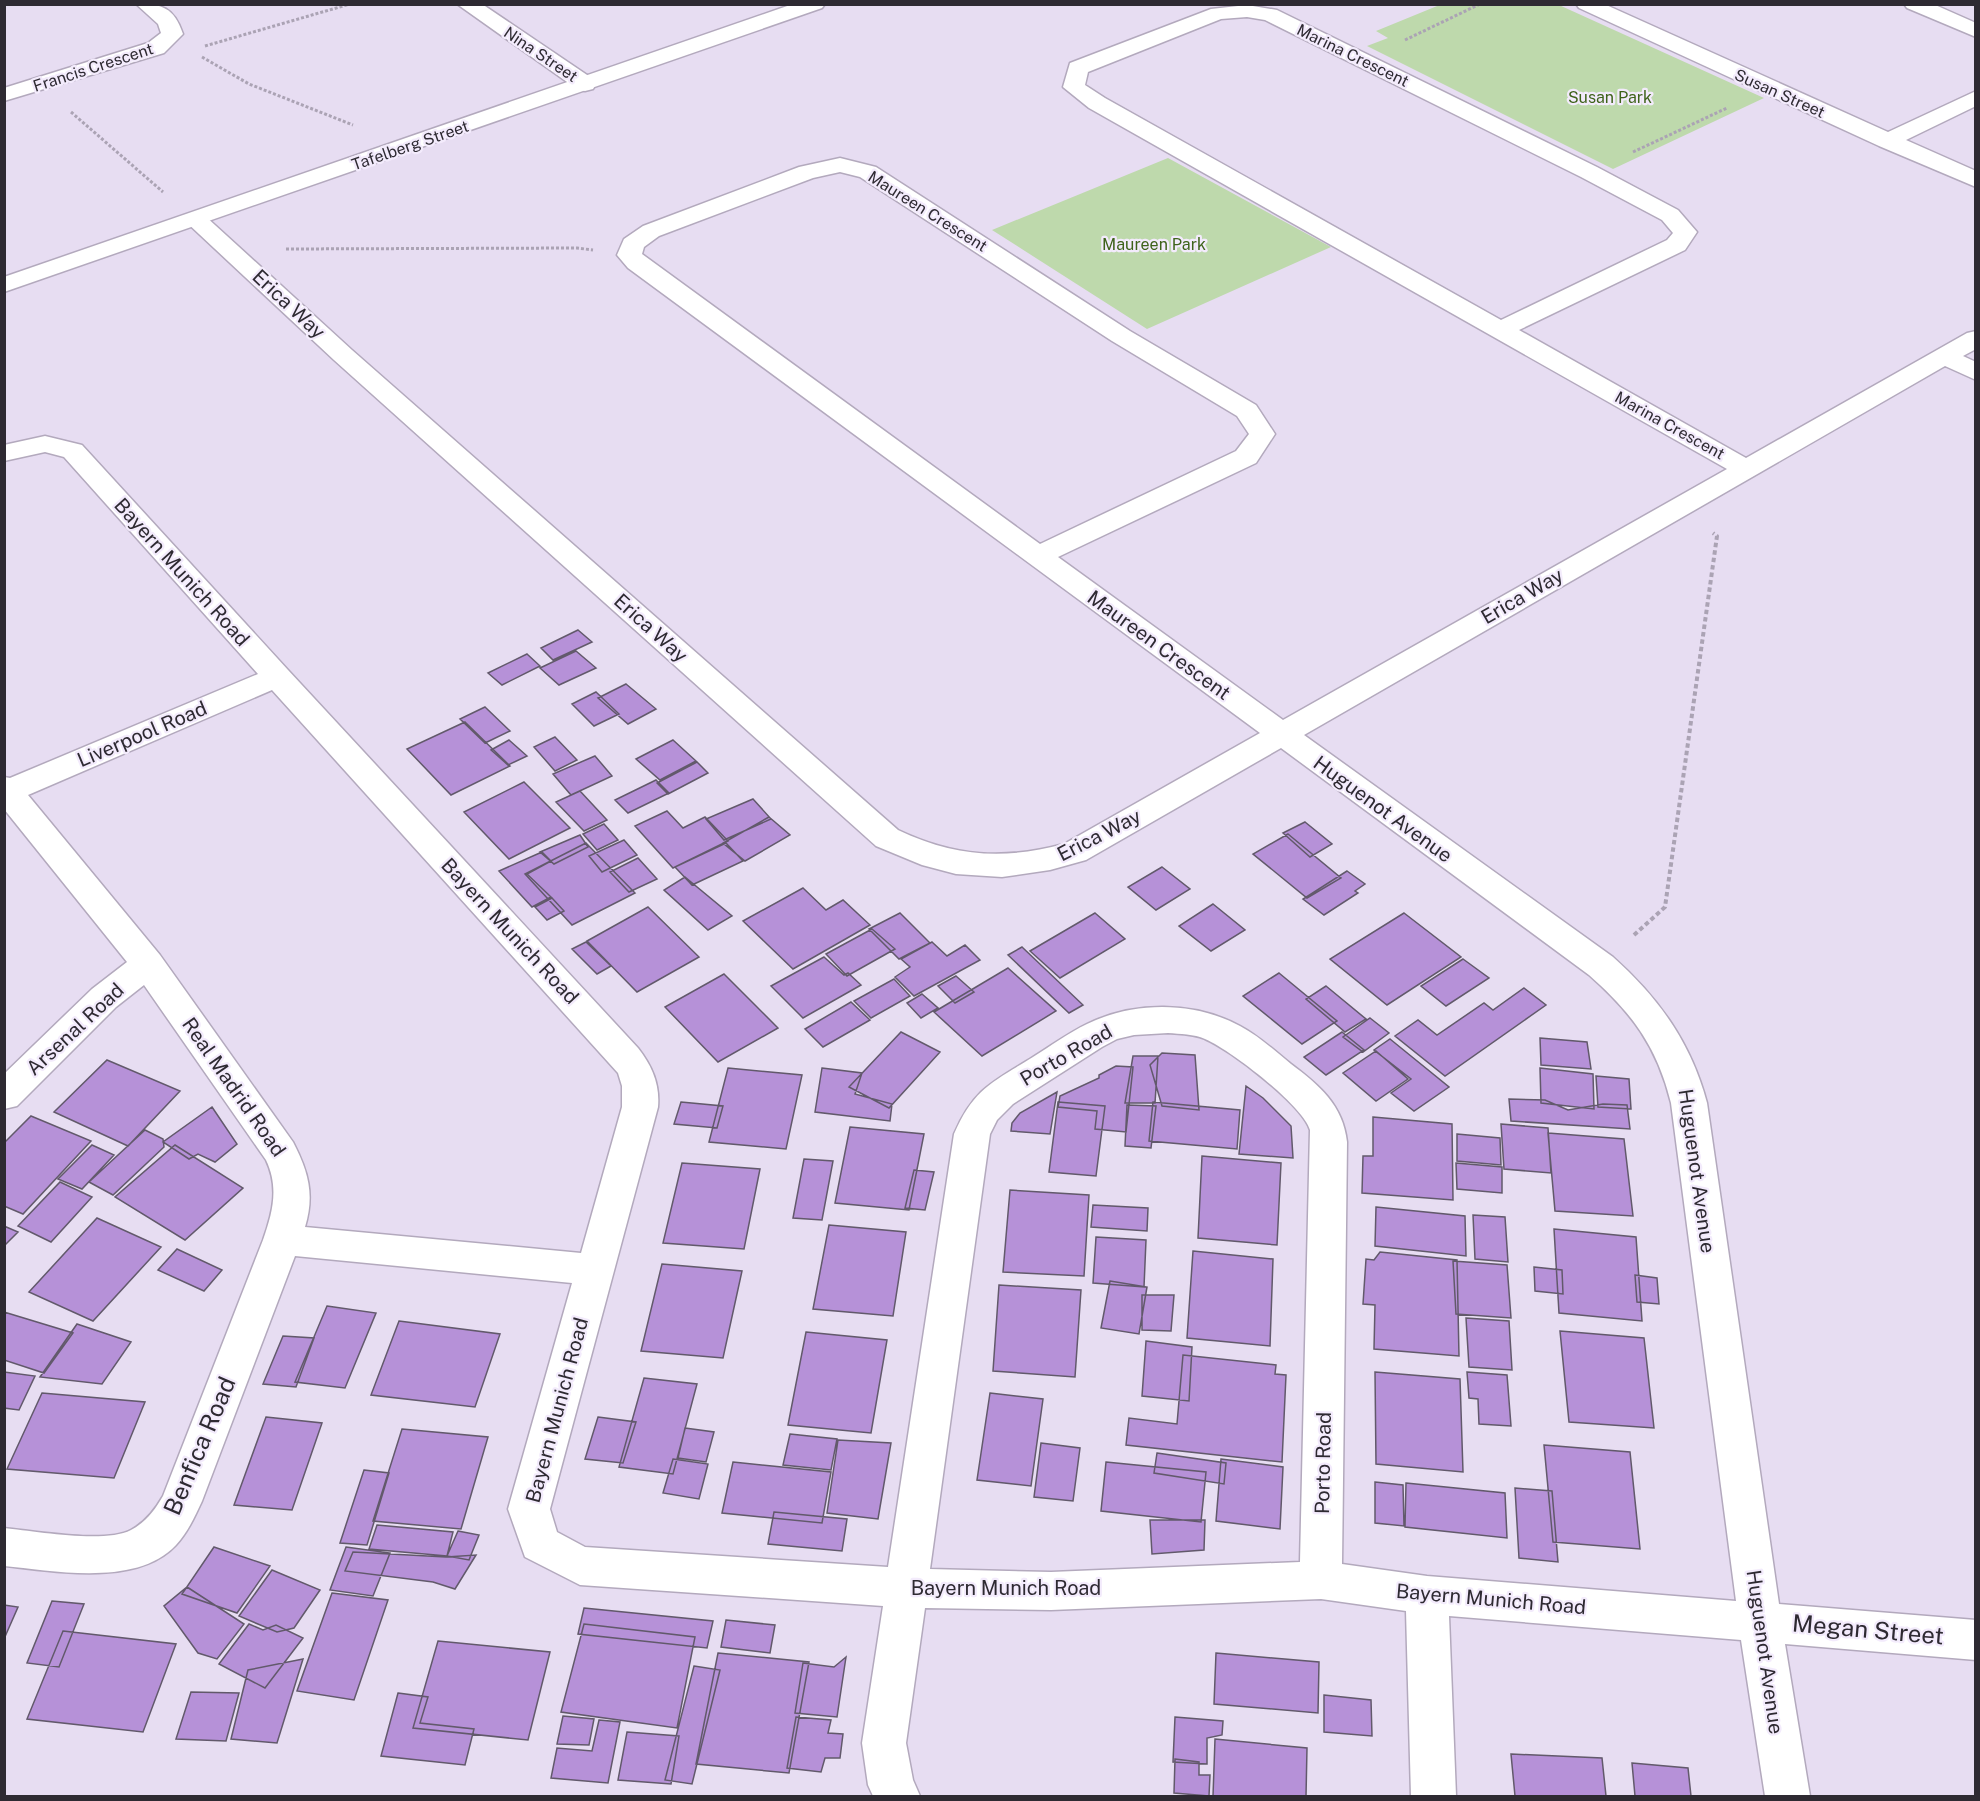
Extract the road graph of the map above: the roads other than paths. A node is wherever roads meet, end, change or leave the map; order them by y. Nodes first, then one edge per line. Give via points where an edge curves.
1 (146, 4) edge
2 (467, 4) edge
3 (815, 4) edge
4 (1586, 4) edge
5 (1914, 4) edge
6 (1976, 31) edge
7 (585, 84) junction
8 (4, 95) edge
9 (1976, 97) edge
10 (1887, 141) junction
11 (1976, 180) edge
12 (195, 220) junction
13 (4, 285) edge
14 (1500, 330) junction
15 (1976, 338) edge
16 (1944, 356) junction
17 (1976, 372) edge
18 (4, 453) edge
19 (1745, 468) junction
20 (1038, 556) junction
21 (277, 677) junction
22 (1280, 734) junction
23 (6, 790) edge
24 (148, 964) junction
25 (4, 1096) edge
26 (282, 1239) junction
27 (594, 1270) junction
28 (4, 1546) edge
29 (1321, 1580) junction
30 (908, 1588) junction
31 (1427, 1594) junction
32 (1760, 1621) junction
33 (1976, 1640) edge
34 (897, 1797) edge
35 (1433, 1797) edge
36 (1787, 1797) edge

1 - 8 street, Francis Crescent via 168,21 172,34 156,48
2 - 7 street, Nina Street
3 - 7 street, Tafelberg Street
4 - 10 street, Susan Street
5 - 6 street
7 - 12 street, Tafelberg Street
9 - 10 street
10 - 11 street, Susan Street
12 - 13 street, Tafelberg Street
12 - 22 street, Erica Way via 887,838 908,849 932,858 988,867 1048,861 1074,852
14 - 14 street, Marina Crescent via 1097,103 1074,87 1078,68 1218,13 1270,14 1589,172 1670,215 1685,232 1676,245
14 - 19 street, Marina Crescent
15 - 16 street, Erica Way
16 - 17 street
16 - 19 street, Erica Way
18 - 21 street, Bayern Munich Road via 45,444 73,451
19 - 22 street, Erica Way
20 - 20 street, Maureen Crescent via 1246,457 1262,434 1247,411 1121,336 868,172 840,165 807,172 651,231 633,244 629,255 638,263
20 - 22 street, Maureen Crescent
21 - 23 street, Liverpool Road
21 - 27 street, Bayern Munich Road via 640,1079 640,1107
22 - 32 street, Huguenot Avenue via 1601,966 1644,1007 1665,1037 1684,1078 1689,1102
23 - 24 street, Real Madrid Road
24 - 25 street, Arsenal Road via 104,998
24 - 26 street, Real Madrid Road via 290,1170 294,1192
26 - 27 street
26 - 28 street, Benfica Road via 181,1501 158,1536 117,1554
27 - 30 street, Bayern Munich Road via 529,1509 540,1544 580,1566
29 - 30 street, Bayern Munich Road via 1051,1591
29 - 30 street, Porto Road via 1329,1130 1309,1096 1229,1035 1202,1025 1150,1020 1105,1030 993,1098 977,1120
29 - 31 street, Bayern Munich Road
30 - 34 street, Porto Road via 884,1743 891,1785
31 - 32 street, Bayern Munich Road
31 - 35 street
32 - 33 street, Megan Street
32 - 36 street, Huguenot Avenue

